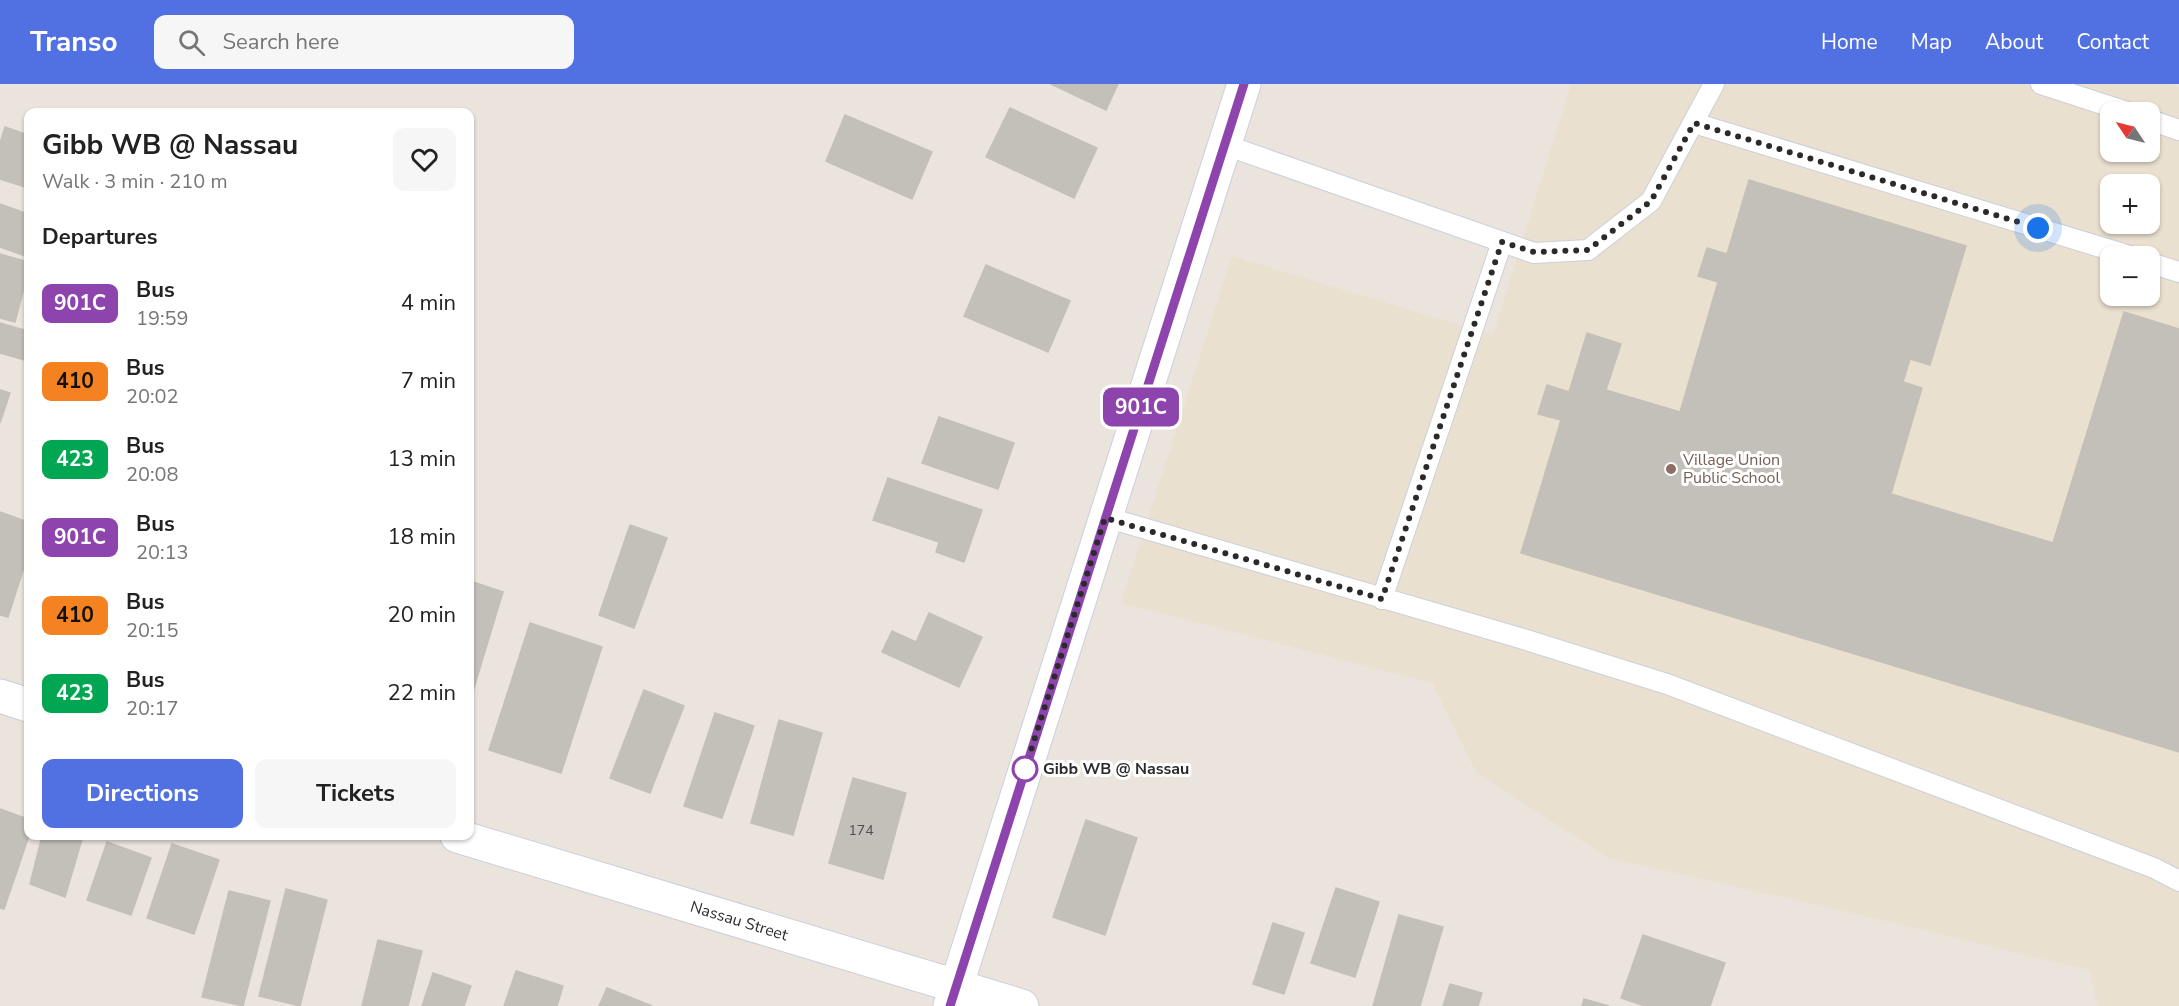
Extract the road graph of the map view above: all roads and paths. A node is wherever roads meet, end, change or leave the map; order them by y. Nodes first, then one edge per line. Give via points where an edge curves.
1 (1244, 84) edge
2 (1714, 84) edge
3 (2041, 84) edge
4 (2100, 103) edge
5 (1694, 123) junction
6 (2160, 123) edge
7 (2179, 130) edge
8 (1225, 145) junction
9 (1502, 242) junction
10 (2100, 247) edge
11 (2160, 266) edge
12 (2179, 272) edge
13 (1105, 518) junction
14 (1382, 599) junction
15 (0, 696) edge
16 (24, 704) edge
17 (469, 840) edge
18 (2179, 881) edge
19 (953, 997) edge
20 (1022, 1006) edge

1 - 8 main road
2 - 5 lane
3 - 4 lane
5 - 9 lane via 1651,201 1588,250 1534,252
5 - 10 lane
6 - 7 lane
8 - 9 lane
8 - 13 main road
9 - 14 lane
11 - 12 lane
13 - 14 lane
13 - 19 main road
14 - 18 lane via 1667,684 2154,868
15 - 16 main road
17 - 19 main road, Nassau Street
19 - 20 main road, Nassau Street

